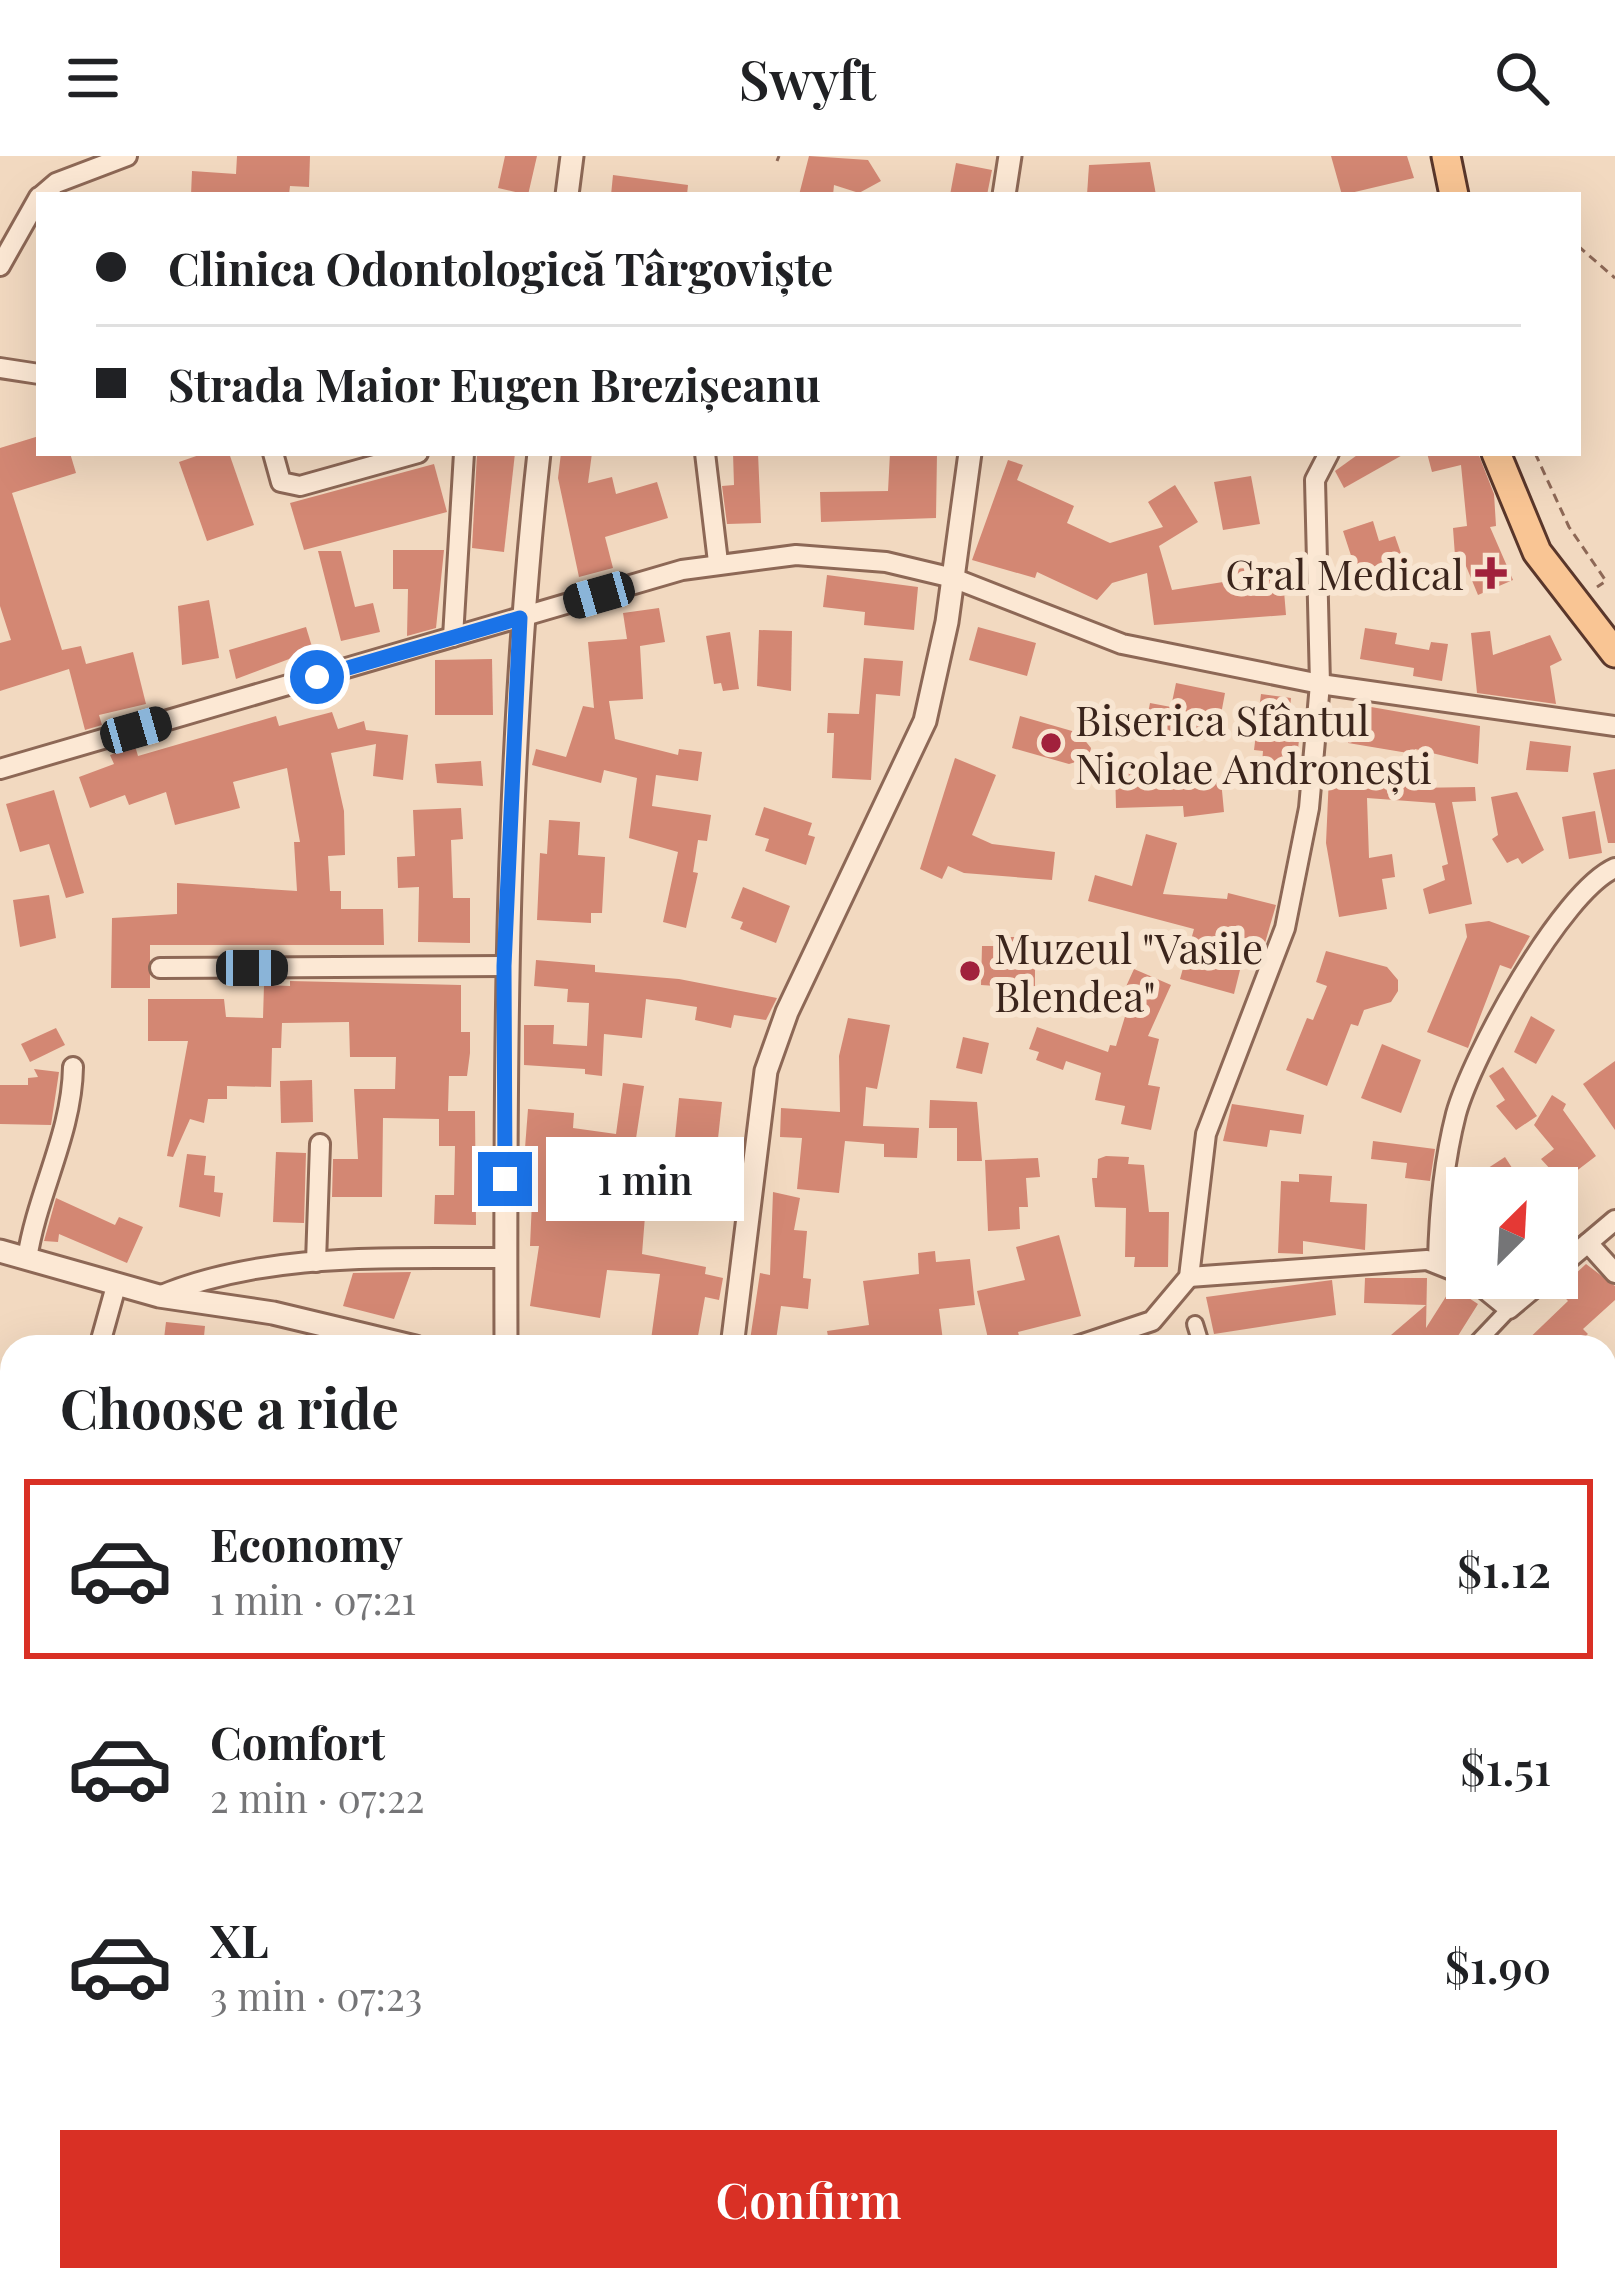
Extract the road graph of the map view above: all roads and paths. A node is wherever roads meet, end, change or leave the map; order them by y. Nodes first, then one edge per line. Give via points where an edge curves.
1 (127, 156) edge
2 (572, 156) edge
3 (1010, 156) edge
4 (1429, 156) edge
5 (1446, 156) edge
6 (45, 192) edge
7 (567, 192) edge
8 (1004, 192) edge
9 (1436, 192) edge
10 (1453, 192) edge
11 (36, 203) edge
12 (1581, 250) edge
13 (0, 266) edge
14 (1615, 278) edge
15 (0, 368) edge
16 (36, 374) edge
17 (273, 456) edge
18 (407, 456) edge
19 (464, 456) edge
20 (539, 456) edge
21 (705, 456) edge
22 (970, 456) edge
23 (1327, 456) edge
24 (1497, 456) edge
25 (1512, 456) edge
26 (1536, 456) edge
27 (718, 562) junction
28 (953, 578) junction
29 (1586, 595) junction
30 (520, 618) junction
31 (1615, 631) edge
32 (453, 637) junction
33 (1615, 653) edge
34 (1320, 684) junction
35 (1615, 726) edge
36 (0, 769) edge
37 (1615, 868) edge
38 (504, 966) junction
39 (160, 968) dead end
40 (73, 1067) dead end
41 (320, 1144) dead end
42 (1615, 1220) edge
43 (1588, 1243) junction
44 (0, 1250) edge
45 (1578, 1251) edge
46 (505, 1258) junction
47 (27, 1259) junction
48 (316, 1262) junction
49 (1438, 1262) junction
50 (1446, 1266) edge
51 (1615, 1273) edge
52 (1189, 1277) junction
53 (116, 1286) junction
54 (159, 1296) junction
55 (1496, 1299) edge
56 (1521, 1299) edge
57 (1509, 1309) junction
58 (1195, 1324) dead end
59 (103, 1335) edge
60 (365, 1335) edge
61 (506, 1335) edge
62 (733, 1335) edge
63 (1111, 1335) edge
64 (1198, 1335) edge
65 (1484, 1335) edge

1 - 6 street
2 - 7 street
3 - 8 street
4 - 9 main road
5 - 10 main road
11 - 13 street
12 - 14 path
15 - 16 street
17 - 18 street via 281,482 300,486
19 - 32 street
20 - 30 street
21 - 27 street
22 - 28 street
23 - 34 street via 1315,480
24 - 33 main road via 1537,552
25 - 29 main road via 1540,528
26 - 29 path via 1569,527 1606,581
27 - 28 street via 835,556
27 - 30 street
28 - 34 street via 1122,644
28 - 62 street via 926,721 766,1071
29 - 31 main road
30 - 32 street
30 - 38 street
32 - 36 street
34 - 35 street
34 - 52 street via 1293,893 1210,1120
37 - 49 street via 1568,907 1466,1084 1450,1145
38 - 39 street
38 - 46 street
40 - 47 street via 68,1117
41 - 48 street
42 - 43 street
43 - 45 street
43 - 51 street
44 - 47 street
46 - 48 street
46 - 61 street
47 - 53 street
48 - 54 street via 230,1272
49 - 50 street
49 - 52 street
52 - 63 street via 1152,1321
53 - 54 street
53 - 59 street
54 - 60 street
55 - 57 street
56 - 57 street
57 - 65 street
58 - 64 street

